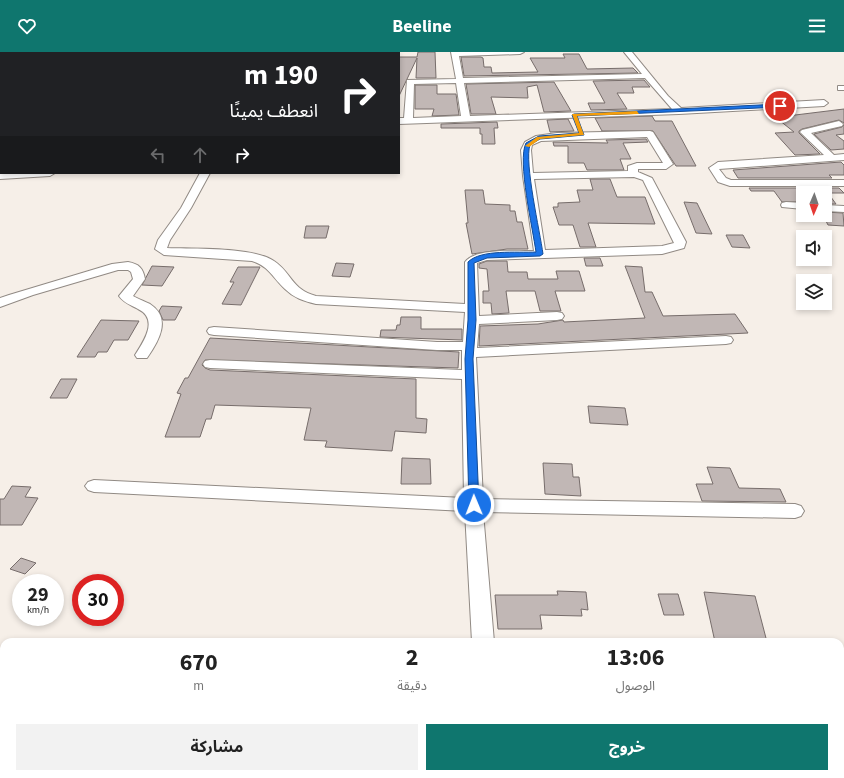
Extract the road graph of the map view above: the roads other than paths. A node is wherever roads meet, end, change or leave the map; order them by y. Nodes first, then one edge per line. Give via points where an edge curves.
1 (520, 52) edge
2 (628, 52) edge
3 (455, 53) edge
4 (646, 76) junction
5 (460, 81) junction
6 (824, 103) dead end
7 (679, 111) junction
8 (574, 115) junction
9 (466, 118) junction
10 (403, 121) edge
11 (839, 124) dead end
12 (582, 134) junction
13 (844, 157) edge
14 (832, 158) junction
15 (33, 174) edge
16 (204, 174) edge
17 (635, 174) junction
18 (0, 176) edge
19 (528, 176) junction
20 (844, 183) edge
21 (786, 205) dead end
22 (796, 206) edge
23 (832, 208) edge
24 (844, 209) edge
25 (540, 254) junction
26 (0, 303) edge
27 (472, 314) junction
28 (557, 316) dead end
29 (214, 331) dead end
30 (726, 340) dead end
31 (470, 350) junction
32 (142, 355) dead end
33 (210, 364) dead end
34 (470, 375) junction
35 (94, 486) dead end
36 (474, 505) junction
37 (795, 511) dead end
38 (483, 638) edge

1 - 3 street
2 - 4 street
3 - 5 street
4 - 5 street
4 - 7 street
5 - 9 street
5 - 10 street via 410,82
6 - 7 street
7 - 8 street
8 - 9 street
8 - 12 street
9 - 10 street
11 - 14 street via 805,132
12 - 17 street via 650,134 668,164 634,167 632,168
12 - 19 street via 539,138 528,144
13 - 14 street
14 - 20 street via 718,165 714,168 722,180 730,183
15 - 18 street
16 - 27 street via 186,208 164,240 161,249 164,251 254,257 267,261 294,292 316,300
17 - 19 street
17 - 25 street via 647,178 679,238 680,245 648,252
19 - 25 street
21 - 22 street
23 - 24 street
25 - 27 street via 487,256 471,262
26 - 32 street via 116,266 134,267 139,279 126,296 130,301 151,311 156,322 151,343
27 - 28 street
27 - 31 street
29 - 31 street
30 - 31 street via 633,346
31 - 34 street
33 - 34 street
34 - 36 street
35 - 36 street
36 - 37 street
36 - 38 street

